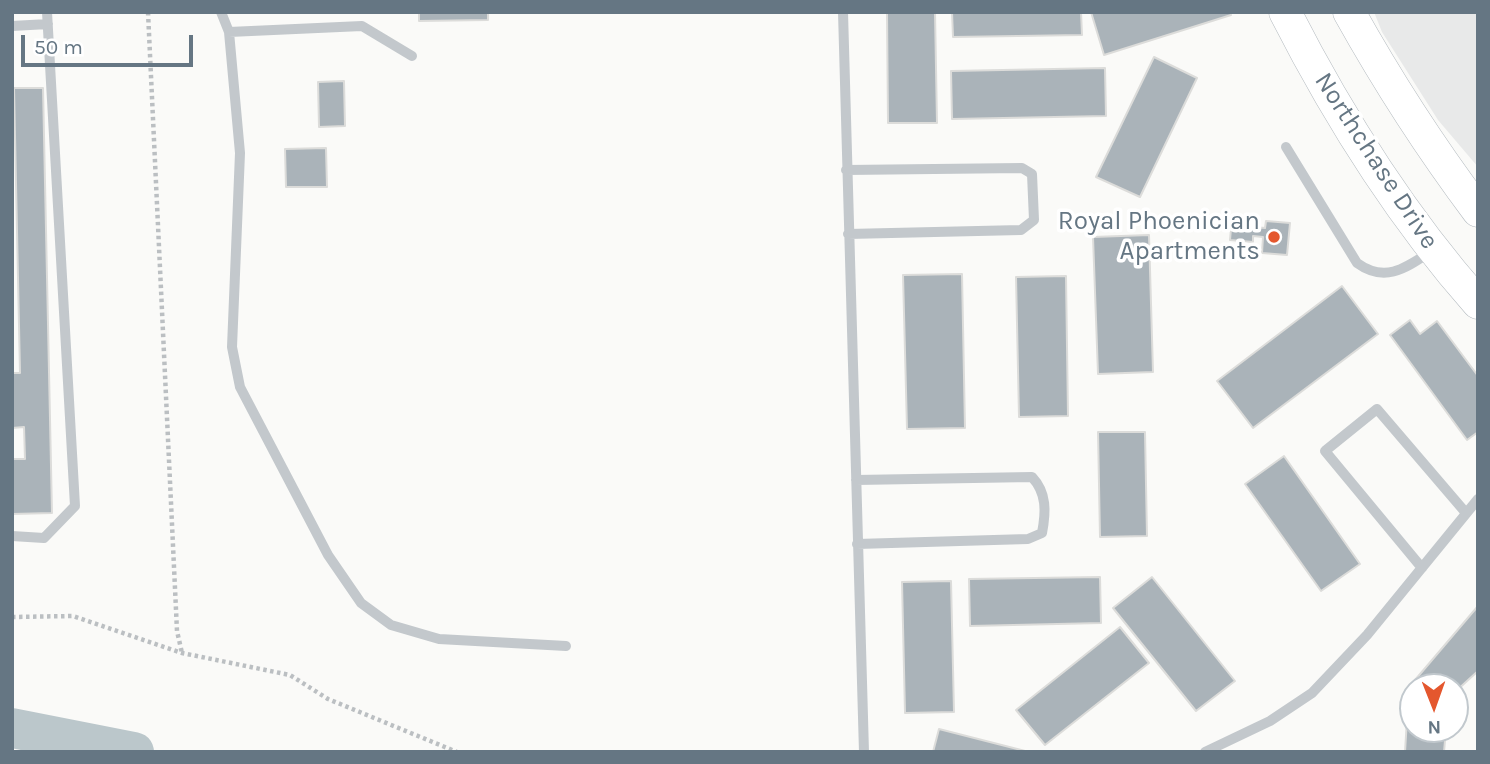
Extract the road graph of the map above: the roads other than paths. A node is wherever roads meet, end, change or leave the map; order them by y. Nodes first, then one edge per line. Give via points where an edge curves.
1 (221, 12) edge
2 (843, 12) edge
3 (1285, 12) edge
4 (1349, 12) edge
5 (47, 18) edge
6 (12, 26) edge
7 (229, 32) junction
8 (412, 56) dead end
9 (1286, 147) dead end
10 (846, 170) junction
11 (1478, 211) edge
12 (848, 234) junction
13 (1433, 249) junction
14 (1478, 303) edge
15 (856, 480) junction
16 (1478, 499) edge
17 (1466, 513) junction
18 (12, 536) edge
19 (858, 544) junction
20 (1422, 568) junction
21 (566, 646) dead end
22 (864, 752) edge
23 (1205, 752) edge

1 - 7 lane
2 - 10 lane
3 - 13 street, Northchase Drive via 1353,136
4 - 11 street, Northchase Drive via 1430,147
5 - 6 lane
5 - 18 lane via 75,506 44,538
7 - 8 lane via 362,26
7 - 21 lane via 240,153 232,347 240,387 328,555 361,603 391,625 439,639
9 - 13 lane via 1357,263 1369,272 1402,271
10 - 12 lane
10 - 12 lane via 1022,168 1032,174 1034,220 1021,230
12 - 15 lane
13 - 14 street, Northchase Drive
15 - 19 lane
15 - 19 lane via 1032,477 1042,487 1045,513 1042,533 1028,539
16 - 17 lane
17 - 20 lane
17 - 20 lane via 1377,409 1325,451
19 - 22 lane
20 - 23 lane via 1312,693 1270,721

